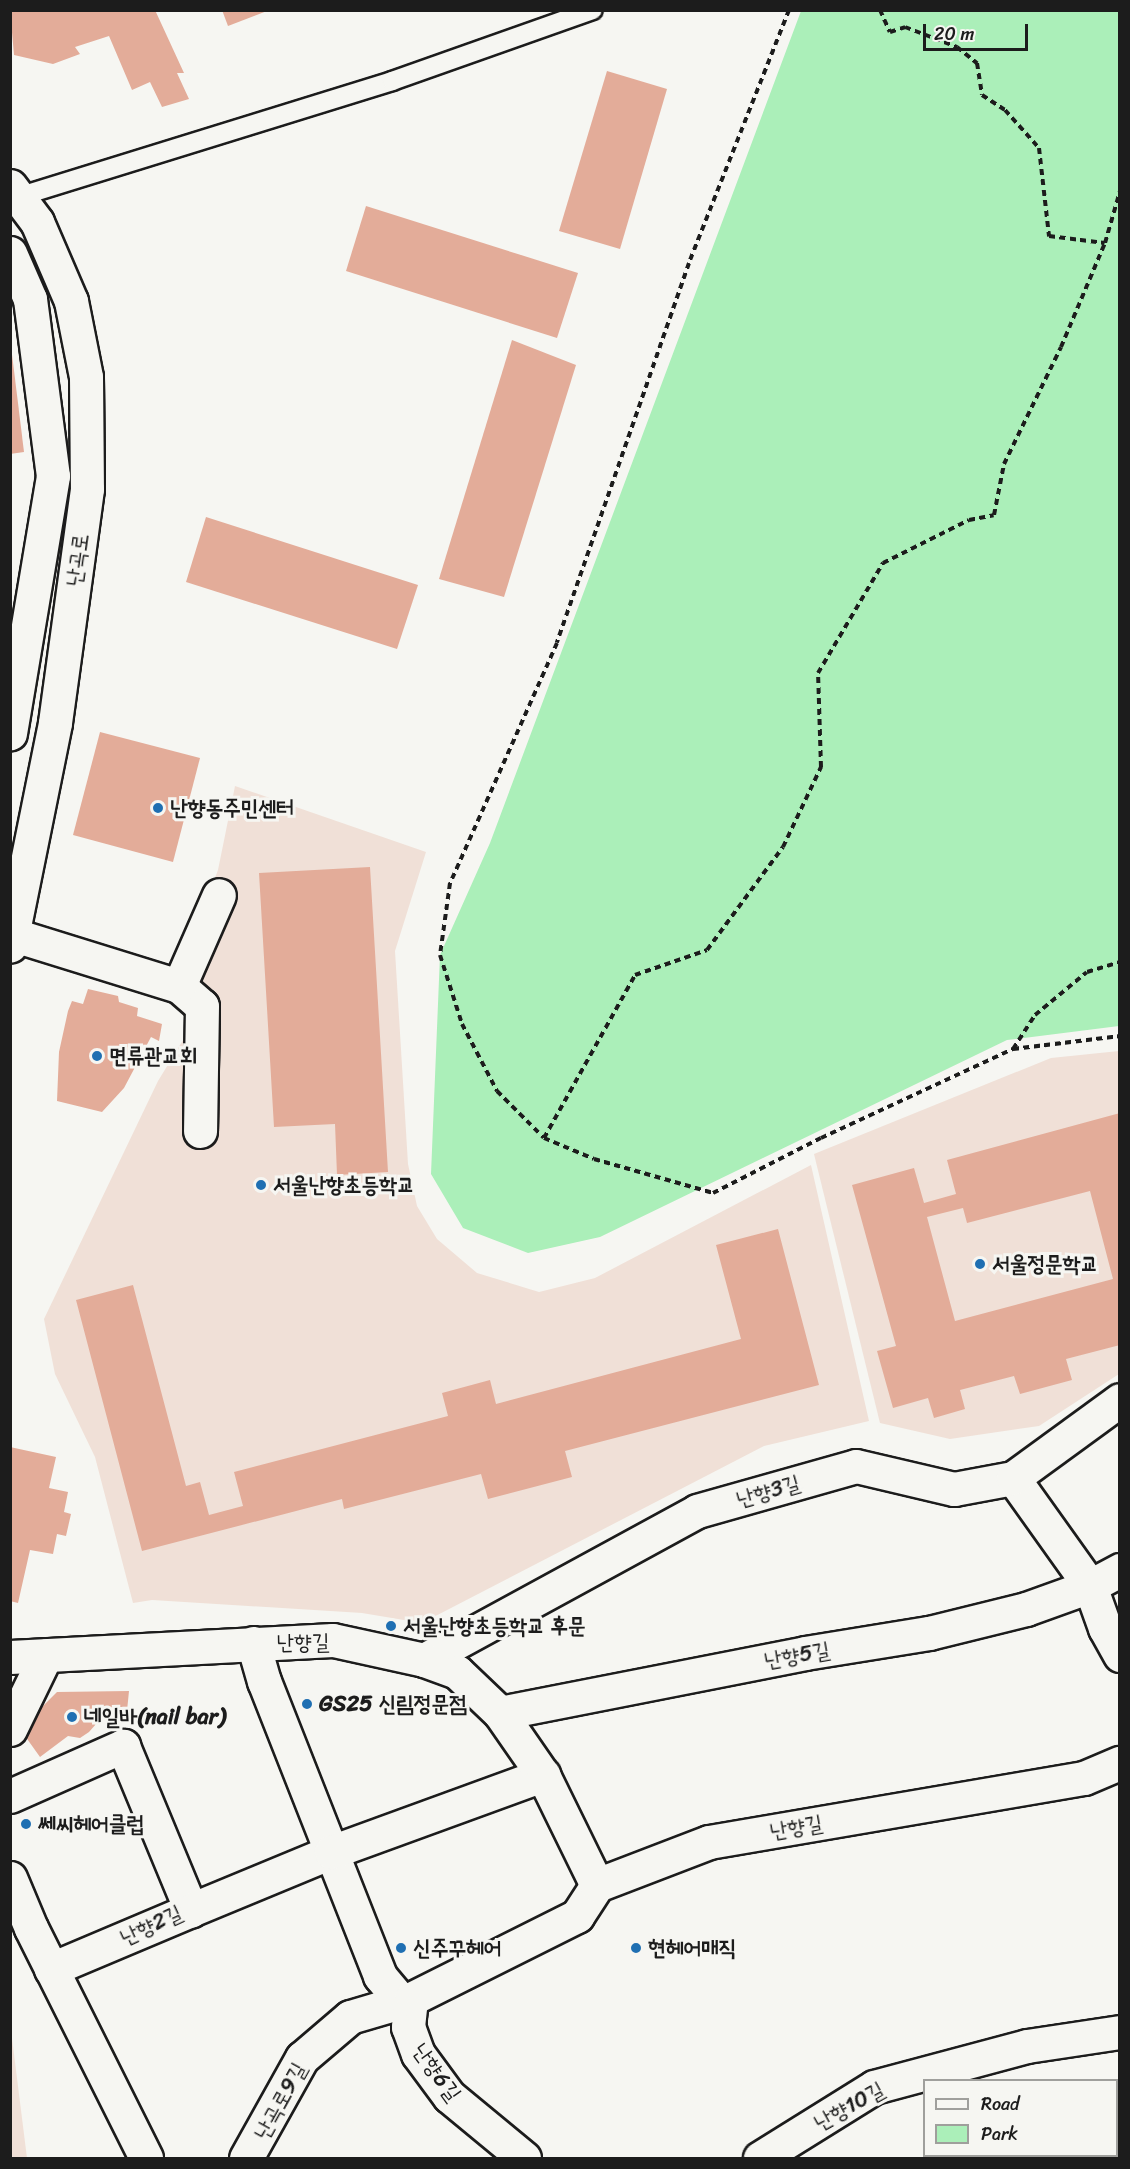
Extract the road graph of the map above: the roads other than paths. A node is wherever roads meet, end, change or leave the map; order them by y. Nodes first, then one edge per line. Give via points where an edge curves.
1 (593, 10) edge
2 (569, 14) edge
3 (14, 192) edge
4 (10, 253) edge
5 (10, 733) edge
6 (219, 895) dead end
7 (12, 940) edge
8 (179, 986) junction
9 (200, 1131) dead end
10 (1119, 1400) edge
11 (1013, 1478) junction
12 (1119, 1570) edge
13 (1090, 1586) junction
14 (253, 1643) junction
15 (46, 1655) junction
16 (1119, 1655) edge
17 (10, 1657) edge
18 (424, 1660) junction
19 (501, 1713) junction
20 (10, 1729) edge
21 (1119, 1763) edge
22 (543, 1774) junction
23 (10, 1796) edge
24 (331, 1852) junction
25 (10, 1878) edge
26 (597, 1885) junction
27 (191, 1910) junction
28 (51, 1969) junction
29 (407, 2001) junction
30 (1119, 2032) edge
31 (146, 2158) edge
32 (246, 2158) edge
33 (524, 2158) edge
34 (760, 2158) edge

1 - 2 lane
2 - 3 lane via 392,81
3 - 7 street, 난곡로 via 38,222 71,301 86,377 87,489 55,723
4 - 5 street, 난곡로 via 30,299 52,476
6 - 8 street
7 - 8 street
8 - 9 street via 202,1006
10 - 11 street, 난향3길
11 - 13 street
11 - 18 street, 난향3길 via 954,1489 856,1466 698,1511
12 - 13 street, 난향5길
13 - 16 street
13 - 19 street, 난향5길 via 1026,1609 929,1633 805,1653
14 - 15 street, 난향길
14 - 18 street, 난향길 via 333,1640
14 - 24 street
15 - 17 street, 난향길
15 - 20 street
18 - 19 street, 난향길 via 458,1672
19 - 22 street, 난향길
21 - 26 street, 난향길 via 1084,1778 709,1842
22 - 24 street
22 - 26 street, 난향길
23 - 27 street, 난향2길 via 123,1746
24 - 27 street
24 - 29 street via 380,1976
25 - 28 street
26 - 29 street via 577,1916
27 - 28 street, 난향2길
28 - 31 street
29 - 32 street, 난곡로9길 via 350,2017 302,2058
29 - 33 street, 난향6길 via 408,2027 418,2054 449,2096
30 - 34 street, 난향10길 via 1027,2046 874,2087

